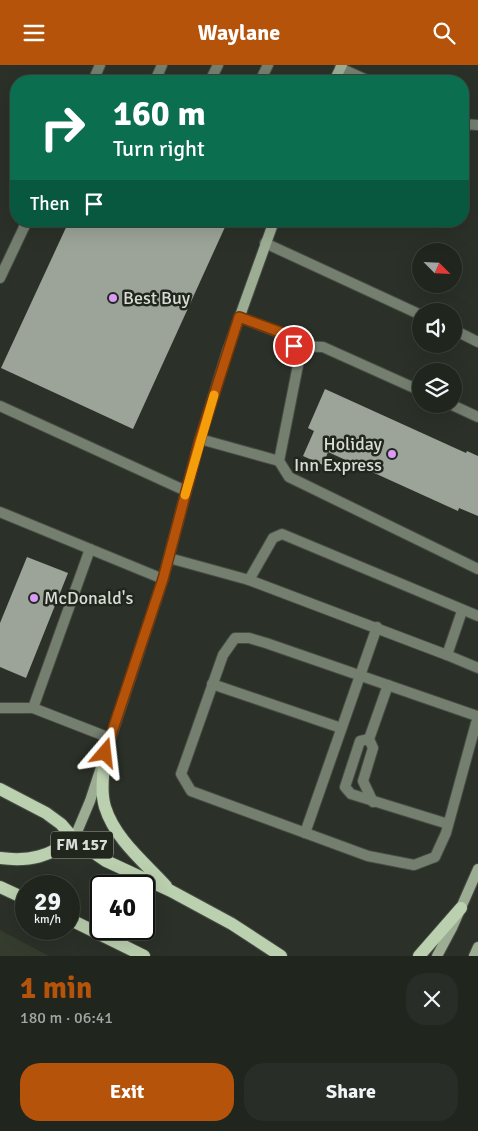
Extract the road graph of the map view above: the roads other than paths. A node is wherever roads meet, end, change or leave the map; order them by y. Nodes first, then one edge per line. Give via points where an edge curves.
1 (341, 67) edge
2 (357, 75) edge
3 (24, 227) edge
4 (271, 227) edge
5 (264, 243) junction
6 (0, 278) edge
7 (412, 311) edge
8 (239, 317) junction
9 (462, 335) edge
10 (478, 342) edge
11 (294, 346) junction
12 (412, 387) edge
13 (0, 406) edge
14 (462, 410) edge
15 (478, 417) edge
16 (200, 439) junction
17 (279, 461) junction
18 (186, 491) junction
19 (0, 512) edge
20 (90, 549) junction
21 (169, 558) junction
22 (478, 569) edge
23 (163, 579) junction
24 (249, 580) junction
25 (462, 611) junction
26 (478, 616) edge
27 (377, 627) junction
28 (446, 655) junction
29 (478, 668) edge
30 (360, 675) junction
31 (212, 684) junction
32 (388, 685) junction
33 (0, 708) edge
34 (33, 708) junction
35 (477, 719) edge
36 (341, 728) junction
37 (110, 738) junction
38 (369, 739) junction
39 (105, 753) junction
40 (0, 789) edge
41 (374, 802) junction
42 (448, 824) junction
43 (305, 833) junction
44 (74, 839) junction
45 (0, 858) edge
46 (478, 869) edge
47 (0, 887) edge
48 (171, 891) junction
49 (15, 894) edge
50 (461, 908) junction
51 (80, 924) edge
52 (478, 947) edge
53 (144, 956) edge
54 (282, 956) edge
55 (418, 956) edge
56 (437, 956) edge
57 (474, 956) edge

1 - 2 lane
3 - 6 lane
4 - 5 street
5 - 7 lane
5 - 8 street
8 - 11 lane via 288,335
8 - 16 street
9 - 10 lane
11 - 12 lane via 323,347
11 - 17 lane via 300,355
13 - 18 lane
14 - 15 lane
16 - 17 lane
16 - 18 street
17 - 22 lane via 289,477
18 - 21 street
19 - 20 lane
20 - 23 lane
20 - 34 lane
21 - 23 street
21 - 24 lane
23 - 37 street
24 - 25 lane via 273,538 282,534
24 - 27 lane
25 - 26 lane
25 - 28 lane
27 - 28 lane
27 - 30 lane
28 - 29 lane
30 - 31 lane via 266,643 235,638 223,655
30 - 32 lane
30 - 36 lane
31 - 36 lane
31 - 43 lane via 181,773 191,791
32 - 35 lane
32 - 38 lane
33 - 34 lane
34 - 37 lane
35 - 42 lane
36 - 43 lane
37 - 39 street
38 - 41 lane via 374,748 363,781
38 - 41 lane via 360,741 345,787 351,794
39 - 44 street
39 - 48 main road via 102,785 105,806 114,827
40 - 44 main road, FM 157 via 46,813
41 - 42 lane
42 - 43 lane via 435,857 414,865 368,857
44 - 45 main road via 54,853 32,858
44 - 48 main road, FM 157 via 106,861
46 - 50 street
47 - 49 main road
48 - 54 main road, FM 157
50 - 55 main road
50 - 56 street
51 - 53 main road
52 - 57 street

